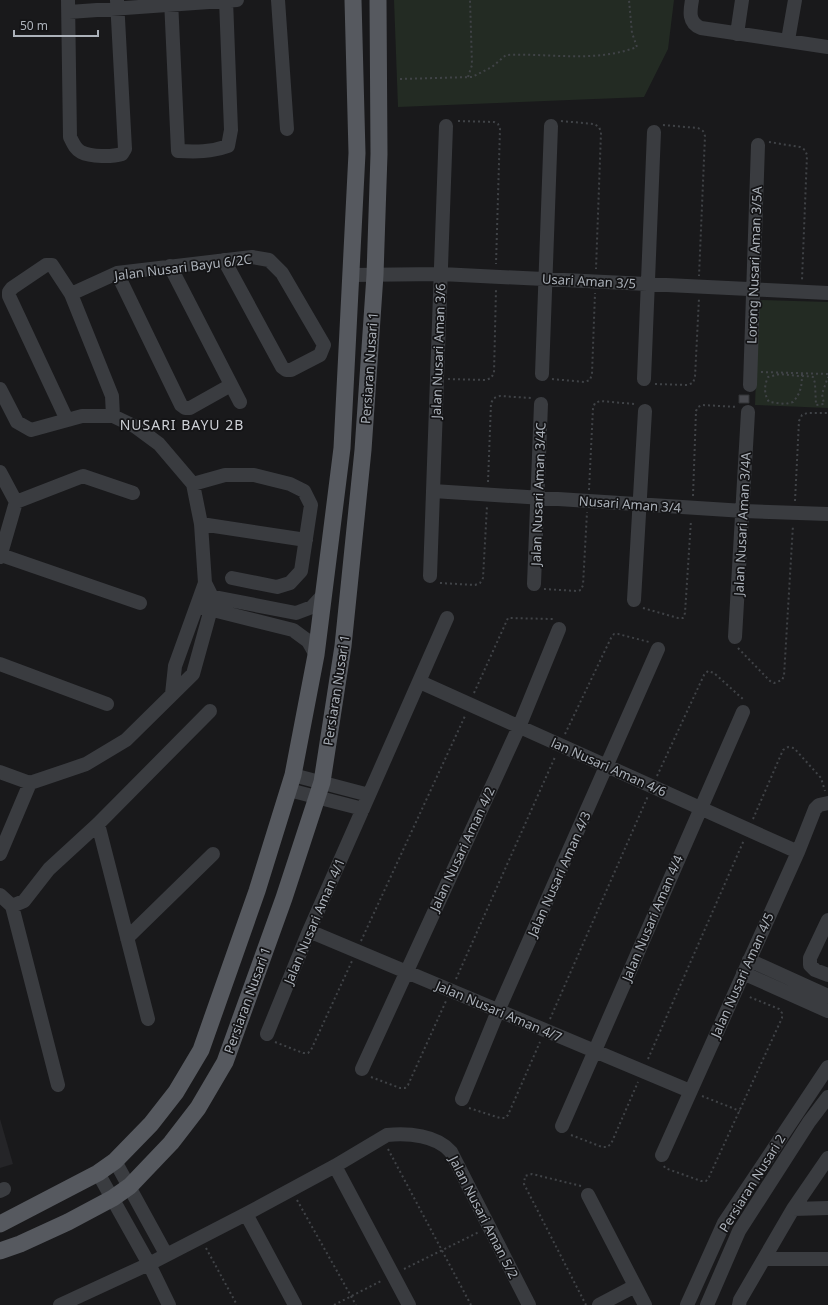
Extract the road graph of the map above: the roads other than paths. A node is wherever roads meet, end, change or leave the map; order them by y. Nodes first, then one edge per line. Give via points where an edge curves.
1 (229, 0) edge
2 (278, 0) edge
3 (353, 0) edge
4 (378, 0) edge
5 (742, 0) edge
6 (795, 0) edge
7 (171, 2) edge
8 (117, 4) edge
9 (691, 5) edge
10 (69, 6) edge
11 (737, 34) junction
12 (788, 40) junction
13 (828, 47) edge
14 (446, 126) road end
15 (551, 126) road end
16 (287, 129) dead end
17 (654, 132) road end
18 (758, 145) road end
19 (224, 260) junction
20 (170, 266) junction
21 (117, 273) junction
22 (441, 274) junction
23 (351, 275) junction
24 (375, 275) junction
25 (546, 278) junction
26 (649, 284) junction
27 (753, 288) junction
28 (828, 293) edge
29 (71, 294) junction
30 (542, 374) road end
31 (644, 379) road end
32 (231, 385) junction
33 (750, 385) dead end
34 (0, 388) edge
35 (240, 402) dead end
36 (541, 404) road end
37 (645, 411) road end
38 (748, 412) road end
39 (113, 416) junction
40 (67, 420) junction
41 (0, 472) edge
42 (193, 484) junction
43 (433, 491) junction
44 (133, 493) dead end
45 (538, 498) junction
46 (16, 502) junction
47 (639, 504) junction
48 (744, 511) junction
49 (828, 514) edge
50 (201, 524) junction
51 (306, 540) junction
52 (0, 556) edge
53 (430, 576) road end
54 (232, 578) dead end
55 (534, 584) road end
56 (324, 594) junction
57 (205, 598) junction
58 (634, 600) road end
59 (140, 603) dead end
60 (447, 618) dead end
61 (559, 629) road end
62 (735, 637) road end
63 (658, 649) road end
64 (316, 655) junction
65 (0, 664) edge
66 (420, 682) junction
67 (107, 704) dead end
68 (210, 711) dead end
69 (743, 712) road end
70 (519, 727) junction
71 (606, 766) junction
72 (0, 772) edge
73 (30, 783) junction
74 (291, 783) junction
75 (319, 789) junction
76 (369, 795) junction
77 (826, 803) edge
78 (700, 808) junction
79 (363, 809) junction
80 (98, 824) junction
81 (798, 852) junction
82 (0, 854) edge
83 (213, 854) dead end
84 (0, 895) edge
85 (12, 906) junction
86 (828, 920) edge
87 (309, 931) junction
88 (127, 938) junction
89 (749, 960) junction
90 (405, 972) junction
91 (743, 973) junction
92 (828, 975) edge
93 (828, 996) edge
94 (498, 1011) junction
95 (828, 1011) edge
96 (148, 1019) dead end
97 (267, 1034) road end
98 (594, 1051) junction
99 (828, 1067) edge
100 (362, 1069) road end
101 (58, 1085) dead end
102 (690, 1091) junction
103 (828, 1097) edge
104 (462, 1099) road end
105 (562, 1126) road end
106 (662, 1155) road end
107 (828, 1158) edge
108 (116, 1161) junction
109 (335, 1166) junction
110 (98, 1173) junction
111 (130, 1186) junction
112 (588, 1195) road end
113 (113, 1198) junction
114 (828, 1208) edge
115 (793, 1209) junction
116 (246, 1214) junction
117 (0, 1224) edge
118 (0, 1251) edge
119 (166, 1254) junction
120 (765, 1259) junction
121 (828, 1259) edge
122 (149, 1264) junction
123 (635, 1286) junction
124 (60, 1305) edge
125 (169, 1305) edge
126 (296, 1305) edge
127 (409, 1305) edge
128 (529, 1305) edge
129 (599, 1305) edge
130 (645, 1305) edge
131 (687, 1305) edge
132 (707, 1305) edge
133 (739, 1305) edge

1 - 7 street
1 - 7 street via 231,130 228,146 198,152 178,152 177,148
2 - 16 street
3 - 23 main road, Persiaran Nusari 1 via 357,153
4 - 24 main road, Persiaran Nusari 1 via 379,154
5 - 11 street
6 - 12 street
7 - 8 street
8 - 10 street
8 - 10 street via 125,149 122,154 116,156 80,152 70,137
9 - 11 street via 691,19 695,26
11 - 12 street
12 - 13 street
14 - 22 street, Jalan Nusari Aman 3/6
15 - 25 street
17 - 26 street
18 - 27 street, Lorong Nusari Aman 3/5A
19 - 19 street, Jalan Nusari Bayu 6/2C via 252,256 269,260 282,273 324,345 320,355 291,370 282,367
19 - 20 street, Jalan Nusari Bayu 6/2C
20 - 21 street, Jalan Nusari Bayu 6/2C
20 - 32 street
21 - 29 street, Jalan Nusari Bayu 6/2C
21 - 32 street via 181,405 190,408
22 - 24 street, Usari Aman 3/5
22 - 25 street, Usari Aman 3/5
22 - 43 street, Jalan Nusari Aman 3/6
23 - 24 street, Usari Aman 3/5
23 - 56 main road, Persiaran Nusari 1 via 342,448
24 - 75 main road, Persiaran Nusari 1 via 363,450 343,646
25 - 26 street, Usari Aman 3/5
25 - 30 street
26 - 27 street, Usari Aman 3/5
26 - 31 street
27 - 28 street, Usari Aman 3/5
27 - 33 street, Lorong Nusari Aman 3/5A
29 - 39 street via 112,396
29 - 40 street via 52,265 46,265 9,292
32 - 35 street
34 - 40 street via 18,422 31,430
36 - 45 street, Jalan Nusari Aman 3/4C
37 - 47 street
38 - 48 street, Jalan Nusari Aman 3/4A
39 - 40 street via 82,416
39 - 42 street via 136,427 159,444
41 - 46 street
42 - 50 street
42 - 51 street via 225,474 254,475 290,484 304,491 311,505
43 - 45 street, Nusari Aman 3/4
43 - 53 street, Jalan Nusari Aman 3/6
44 - 46 street via 83,476
45 - 47 street, Nusari Aman 3/4
45 - 55 street, Jalan Nusari Aman 3/4C
46 - 52 street
47 - 48 street, Nusari Aman 3/4
47 - 58 street
48 - 49 street, Nusari Aman 3/4
48 - 62 street, Jalan Nusari Aman 3/4A
50 - 51 street
50 - 57 street
51 - 54 street via 302,571 290,583 277,587
52 - 59 street
56 - 57 street via 312,607 296,613
56 - 64 main road, Persiaran Nusari 1
57 - 64 street via 293,630 308,641
57 - 73 street via 193,674 126,740 86,764
60 - 66 street
61 - 70 street, Jalan Nusari Aman 4/2
63 - 71 street, Jalan Nusari Aman 4/3
64 - 74 main road, Persiaran Nusari 1
65 - 67 street
66 - 70 street, lan Nusari Aman 4/6
66 - 76 street
68 - 80 street
69 - 78 street, Jalan Nusari Aman 4/4
70 - 71 street, lan Nusari Aman 4/6
70 - 90 street, Jalan Nusari Aman 4/2
71 - 78 street, lan Nusari Aman 4/6
71 - 94 street, Jalan Nusari Aman 4/3
72 - 73 street
73 - 82 street
74 - 75 street
74 - 108 main road, Persiaran Nusari 1 via 257,891 201,1050 176,1092 151,1124
75 - 76 street
75 - 79 street
75 - 111 main road, Persiaran Nusari 1 via 284,898 225,1062 198,1108 171,1143
76 - 79 street, Jalan Nusari Aman 4/1
77 - 81 street, Jalan Nusari Aman 4/5 via 815,809
78 - 81 street, lan Nusari Aman 4/6
78 - 98 street, Jalan Nusari Aman 4/4
79 - 87 street, Jalan Nusari Aman 4/1
80 - 85 street via 49,869 24,901
80 - 88 street
81 - 89 street, Jalan Nusari Aman 4/5
83 - 88 street
84 - 85 street
85 - 101 street
86 - 92 street via 810,958 810,965
87 - 90 street, Jalan Nusari Aman 4/7
87 - 97 street, Jalan Nusari Aman 4/1
88 - 96 street
89 - 91 street, Jalan Nusari Aman 4/5
89 - 93 street
90 - 94 street, Jalan Nusari Aman 4/7
90 - 100 street, Jalan Nusari Aman 4/2
91 - 95 street
91 - 102 street, Jalan Nusari Aman 4/5
94 - 98 street, Jalan Nusari Aman 4/7
94 - 104 street, Jalan Nusari Aman 4/3
98 - 102 street, Jalan Nusari Aman 4/7
98 - 105 street, Jalan Nusari Aman 4/4
99 - 131 street, Persiaran Nusari 2 via 724,1224
102 - 106 street, Jalan Nusari Aman 4/5
103 - 132 street, Persiaran Nusari 2 via 738,1231
107 - 115 street
108 - 110 main road, Persiaran Nusari 1
108 - 111 street
109 - 116 street
109 - 127 street
109 - 128 street, Jalan Nusari Aman 5/2 via 387,1135 432,1139 444,1144 451,1152
110 - 113 street
110 - 117 main road, Persiaran Nusari 1
111 - 113 main road, Persiaran Nusari 1
111 - 119 street
112 - 123 street
113 - 118 main road, Persiaran Nusari 1 via 68,1222
113 - 122 street
114 - 115 street
115 - 120 street
116 - 119 street
116 - 126 street
119 - 122 street
120 - 121 street
120 - 133 street
122 - 124 street
122 - 125 street
123 - 129 street
123 - 130 street

